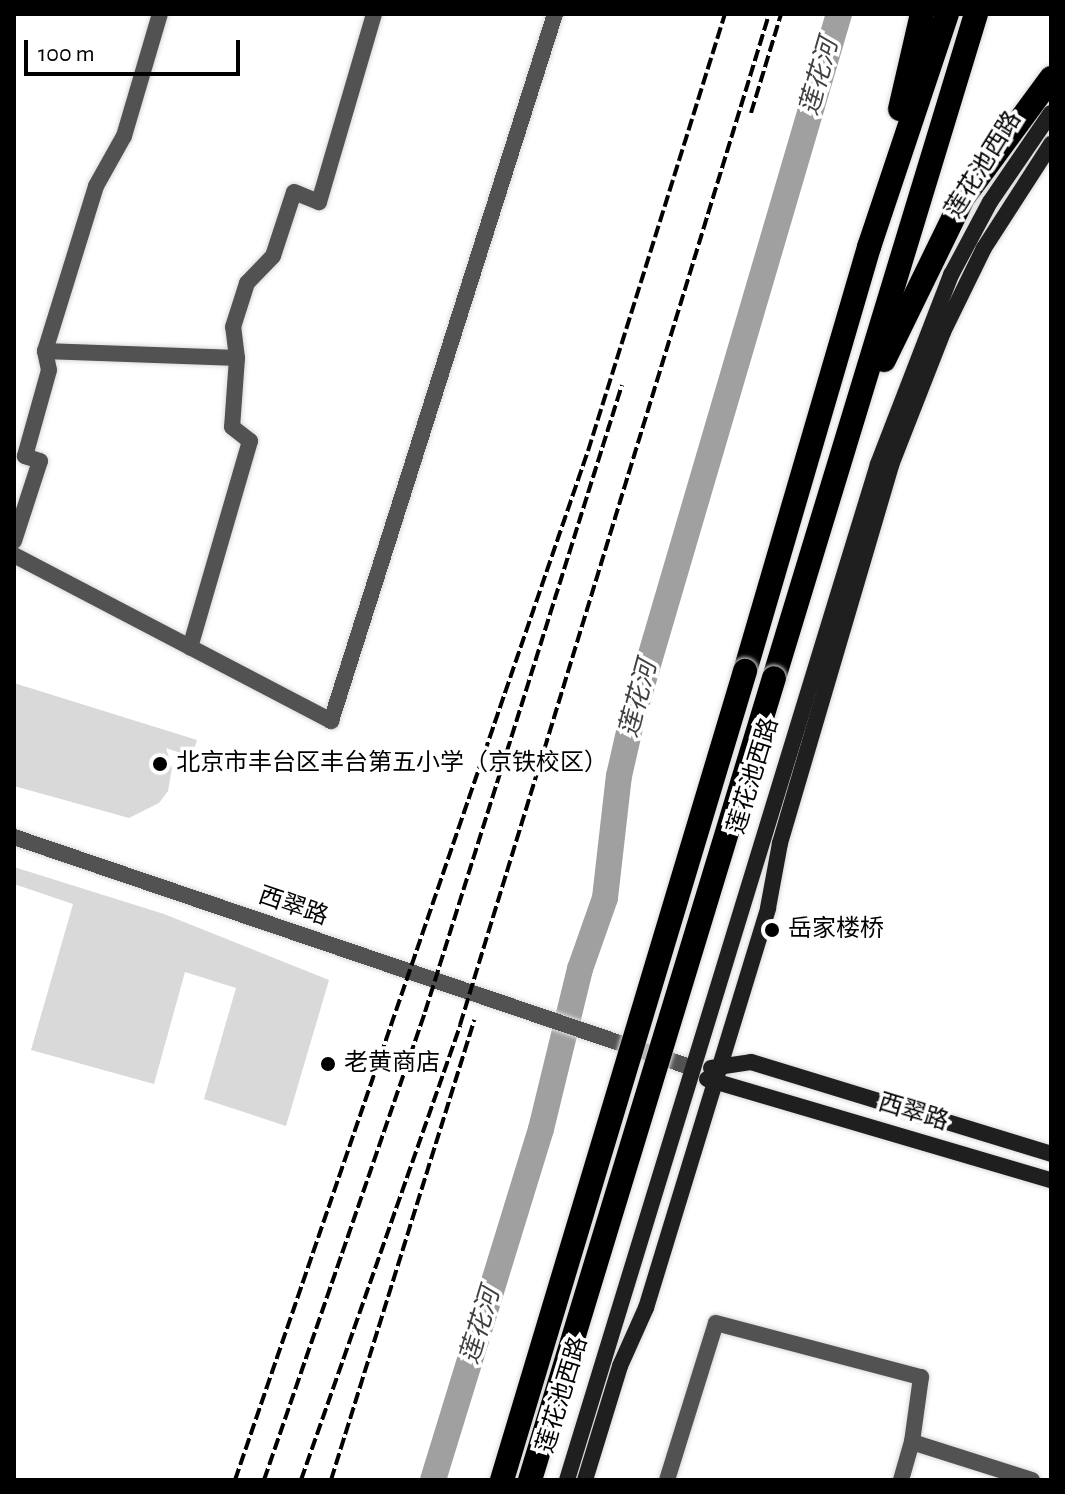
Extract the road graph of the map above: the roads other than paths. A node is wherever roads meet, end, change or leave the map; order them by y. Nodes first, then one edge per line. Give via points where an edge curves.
1 (160, 14) edge
2 (374, 14) edge
3 (555, 14) edge
4 (922, 14) edge
5 (947, 14) edge
6 (976, 14) edge
7 (1051, 78) edge
8 (1051, 113) edge
9 (1051, 144) edge
10 (869, 247) junction
11 (45, 351) junction
12 (237, 358) junction
13 (843, 450) junction
14 (14, 541) edge
15 (14, 555) edge
16 (190, 647) junction
17 (14, 837) edge
18 (693, 1068) junction
19 (717, 1077) junction
20 (1051, 1154) edge
21 (1051, 1180) edge
22 (912, 1442) junction
23 (502, 1480) edge
24 (530, 1480) edge
25 (567, 1480) edge
26 (585, 1480) edge
27 (667, 1480) edge
28 (901, 1480) edge
29 (1032, 1480) edge

1 - 11 street via 124,136 96,186
2 - 12 street via 319,202 294,192 273,256 247,283 233,327
3 - 16 street via 331,721
4 - 10 highway
5 - 10 highway
6 - 13 highway, 莲花池西路
7 - 13 highway via 963,198
8 - 18 street, 莲花池西路 via 990,202 930,325 878,464
9 - 19 street, 莲花池西路 via 977,262 943,332 891,465
10 - 23 highway, bridge
11 - 12 street
11 - 14 street via 49,370 25,456 40,461
12 - 16 street via 232,427 250,441
13 - 24 highway, 莲花池西路, bridge
15 - 16 street
17 - 18 street, 西翠路
18 - 19 street
18 - 25 street, 莲花池西路
19 - 20 street, 西翠路 via 751,1062
19 - 21 street, 西翠路
19 - 26 street, 莲花池西路 via 646,1308 620,1366
22 - 27 street via 921,1377 716,1323
22 - 28 street
22 - 29 street

